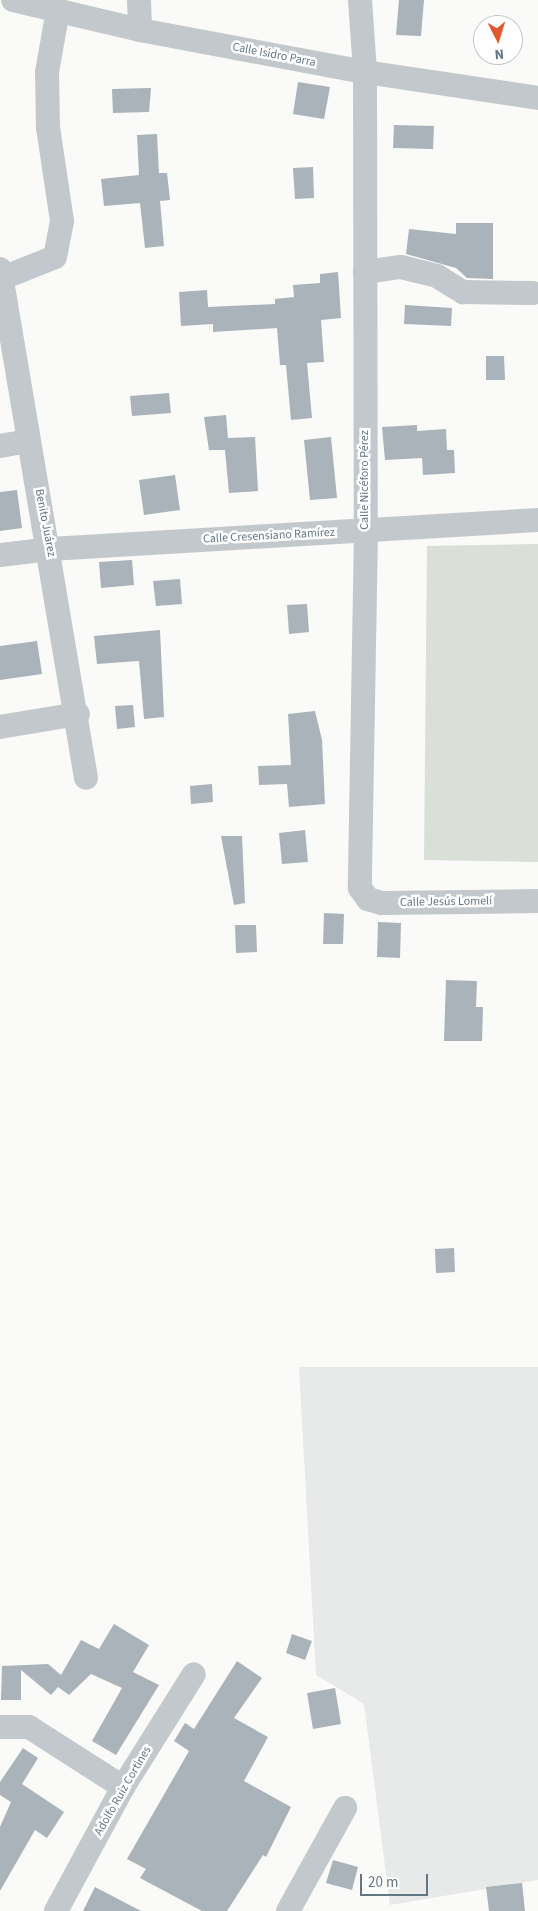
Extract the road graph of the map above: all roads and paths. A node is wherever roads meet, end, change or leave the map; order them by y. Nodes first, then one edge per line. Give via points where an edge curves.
1 (13, 0) edge
2 (139, 0) edge
3 (360, 0) edge
4 (58, 10) junction
5 (140, 30) junction
6 (365, 72) junction
7 (538, 98) edge
8 (365, 272) junction
9 (1, 275) edge
10 (533, 293) dead end
11 (29, 441) junction
12 (0, 446) edge
13 (538, 520) edge
14 (366, 531) junction
15 (50, 549) junction
16 (0, 555) edge
17 (78, 714) junction
18 (0, 727) edge
19 (86, 778) dead end
20 (360, 888) joint
21 (538, 901) edge
22 (194, 1674) dead end
23 (0, 1727) edge
24 (123, 1787) junction
25 (345, 1808) dead end
26 (56, 1911) edge
27 (288, 1911) edge

1 - 4 street, Calle Isidro Parra
2 - 5 street
3 - 6 street, Calle Nicéforo Pérez
4 - 5 street, Calle Isidro Parra
4 - 9 street via 47,72 48,127 62,221 55,257
5 - 6 street, Calle Isidro Parra
6 - 7 street, Calle Isidro Parra
6 - 8 street, Calle Nicéforo Pérez
8 - 10 street via 401,267 437,276 463,292
8 - 14 street, Calle Nicéforo Pérez
9 - 11 street, Benito Juárez
11 - 12 street
11 - 15 street, Benito Juárez
13 - 14 street, Calle Cresensiano Ramírez
14 - 15 street, Calle Cresensiano Ramírez
14 - 20 street, Calle Nicéforo Pérez
15 - 16 street, Calle Cresensiano Ramírez
15 - 17 street, Benito Juárez
17 - 18 street
17 - 19 street, Benito Juárez
20 - 21 street, Calle Jesús Lomelí via 368,899 381,903
22 - 24 street, Adolfo Ruiz Cortines
23 - 24 street via 29,1727
24 - 26 street, Adolfo Ruiz Cortines
25 - 27 street

